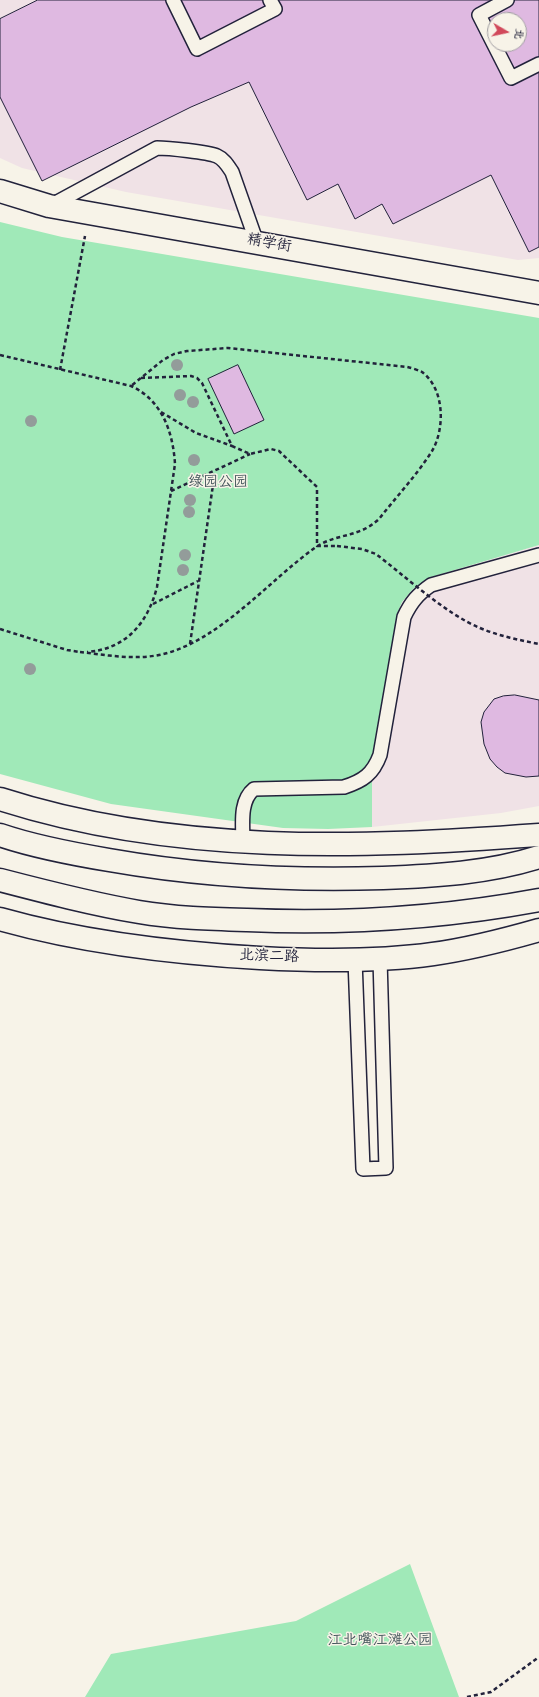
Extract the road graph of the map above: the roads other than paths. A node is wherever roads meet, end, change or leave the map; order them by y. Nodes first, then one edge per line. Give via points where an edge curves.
1 (173, 0) edge
2 (270, 0) edge
3 (507, 0) edge
4 (539, 64) edge
5 (0, 191) edge
6 (49, 206) junction
7 (257, 243) junction
8 (539, 293) edge
9 (539, 555) edge
10 (0, 799) edge
11 (0, 835) edge
12 (539, 835) edge
13 (243, 843) junction
14 (539, 857) edge
15 (0, 880) edge
16 (539, 900) edge
17 (0, 919) edge
18 (539, 930) edge
19 (380, 958) junction
20 (355, 960) junction

1 - 2 lane via 197,49 275,9
3 - 4 lane via 478,15 511,78
5 - 6 street, 精学街
6 - 7 street, 精学街
6 - 7 lane via 157,148 217,156 232,172
7 - 8 street, 精学街
9 - 13 lane via 432,585 419,593 404,617 376,766 357,783 344,787 254,789 244,802
10 - 13 street via 86,822
11 - 14 street via 68,853 145,866 216,875 289,879 421,876 477,870
12 - 13 street via 461,840
15 - 16 street via 61,896 140,912 211,919 289,922 432,916
17 - 20 street, 北滨二路 via 46,932 149,948 211,955
18 - 19 street, 北滨二路 via 478,946 432,954
19 - 20 street, 北滨二路
19 - 20 lane via 386,1168 363,1169

